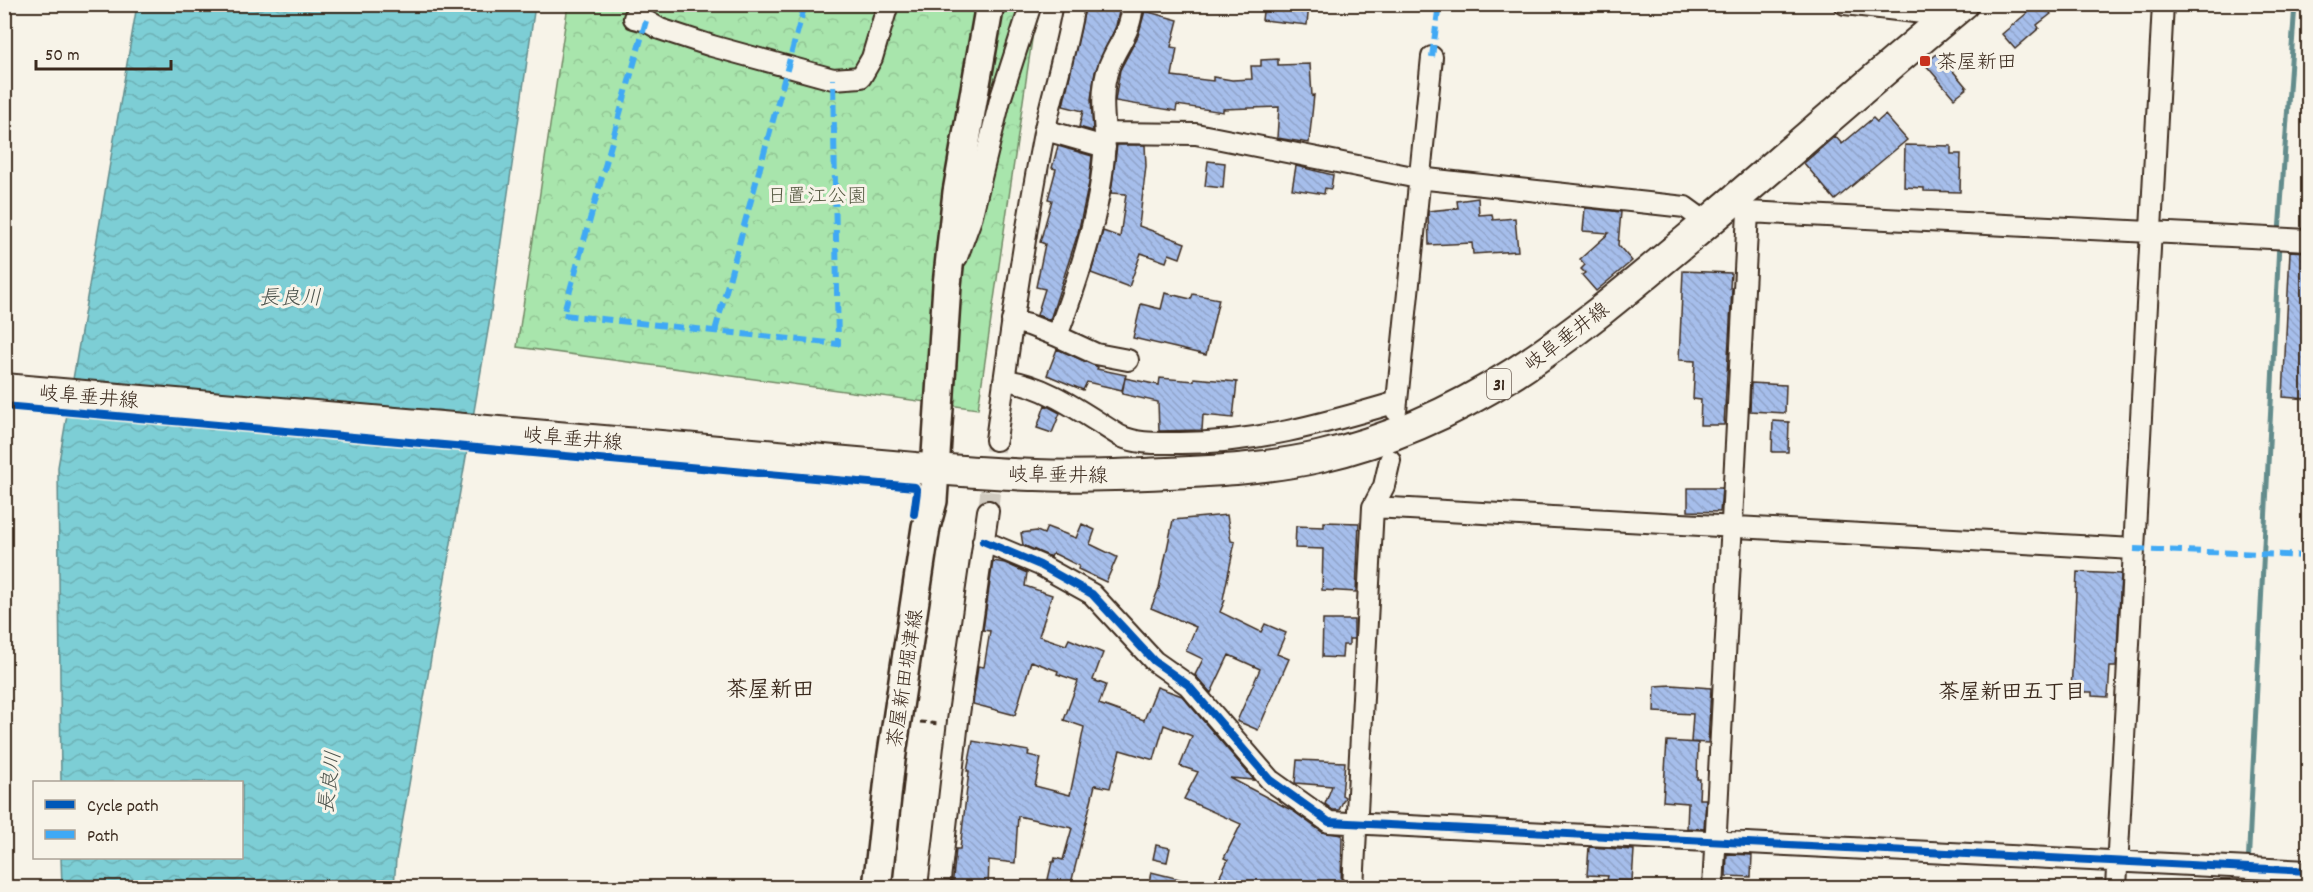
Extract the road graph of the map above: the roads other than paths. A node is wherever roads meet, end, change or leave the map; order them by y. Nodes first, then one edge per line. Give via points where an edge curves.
1 (639, 4) edge
2 (888, 4) edge
3 (990, 4) edge
4 (1031, 4) edge
5 (1074, 4) edge
6 (1133, 4) edge
7 (1845, 4) edge
8 (2163, 4) edge
9 (1956, 10) edge
10 (1432, 57) dead end
11 (1045, 130) junction
12 (1105, 140) junction
13 (1418, 178) junction
14 (1744, 204) junction
15 (1707, 223) junction
16 (2151, 232) junction
17 (2308, 240) edge
18 (947, 285) junction
19 (1012, 321) junction
20 (1057, 336) junction
21 (1128, 360) dead end
22 (1004, 380) junction
23 (4, 389) edge
24 (996, 440) tunnel mouth
25 (1390, 460) dead end
26 (925, 468) junction
27 (1373, 507) junction
28 (988, 511) tunnel mouth
29 (1730, 527) junction
30 (982, 541) junction
31 (2134, 549) junction
32 (1356, 824) junction
33 (1715, 841) junction
34 (2118, 862) junction
35 (2308, 871) edge
36 (877, 888) edge
37 (939, 888) edge
38 (1353, 888) edge
39 (1713, 888) edge
40 (2116, 888) edge

1 - 2 street via 634,18 660,29 833,79 861,77 872,58
3 - 18 street, 茶屋新田堀津線 via 957,192
4 - 18 street via 1000,100 971,219
5 - 11 street
6 - 12 street via 1132,21 1110,66 1105,86
7 - 9 street
8 - 16 street
9 - 14 main road, 岐阜垂井線 / 31
10 - 13 street
11 - 12 street
11 - 19 street
12 - 13 street via 1196,134
12 - 20 street via 1094,220
13 - 15 street via 1685,207
13 - 22 street via 1396,406 1246,440 1143,442 1120,436 1039,388
14 - 15 main road, 岐阜垂井線 / 31
14 - 16 street
14 - 29 street
15 - 26 main road, 岐阜垂井線 / 31 via 1590,321 1508,378 1411,428 1367,443 1317,457 1218,471 1071,476
16 - 17 street
16 - 31 street
18 - 26 street, 茶屋新田堀津線
19 - 20 street
19 - 22 street
20 - 21 street via 1096,354
22 - 24 street
23 - 26 main road, 岐阜垂井線 / 31
25 - 27 street via 1384,486
26 - 36 street, 茶屋新田堀津線 via 933,501 891,760
27 - 29 street
27 - 32 street
28 - 30 street
29 - 31 street
29 - 33 street
30 - 32 street via 1040,565 1092,594 1154,661 1188,686 1270,780 1329,822
30 - 37 street
31 - 34 street
32 - 33 street
32 - 38 street
33 - 34 street
33 - 39 street
34 - 35 street
34 - 40 street

